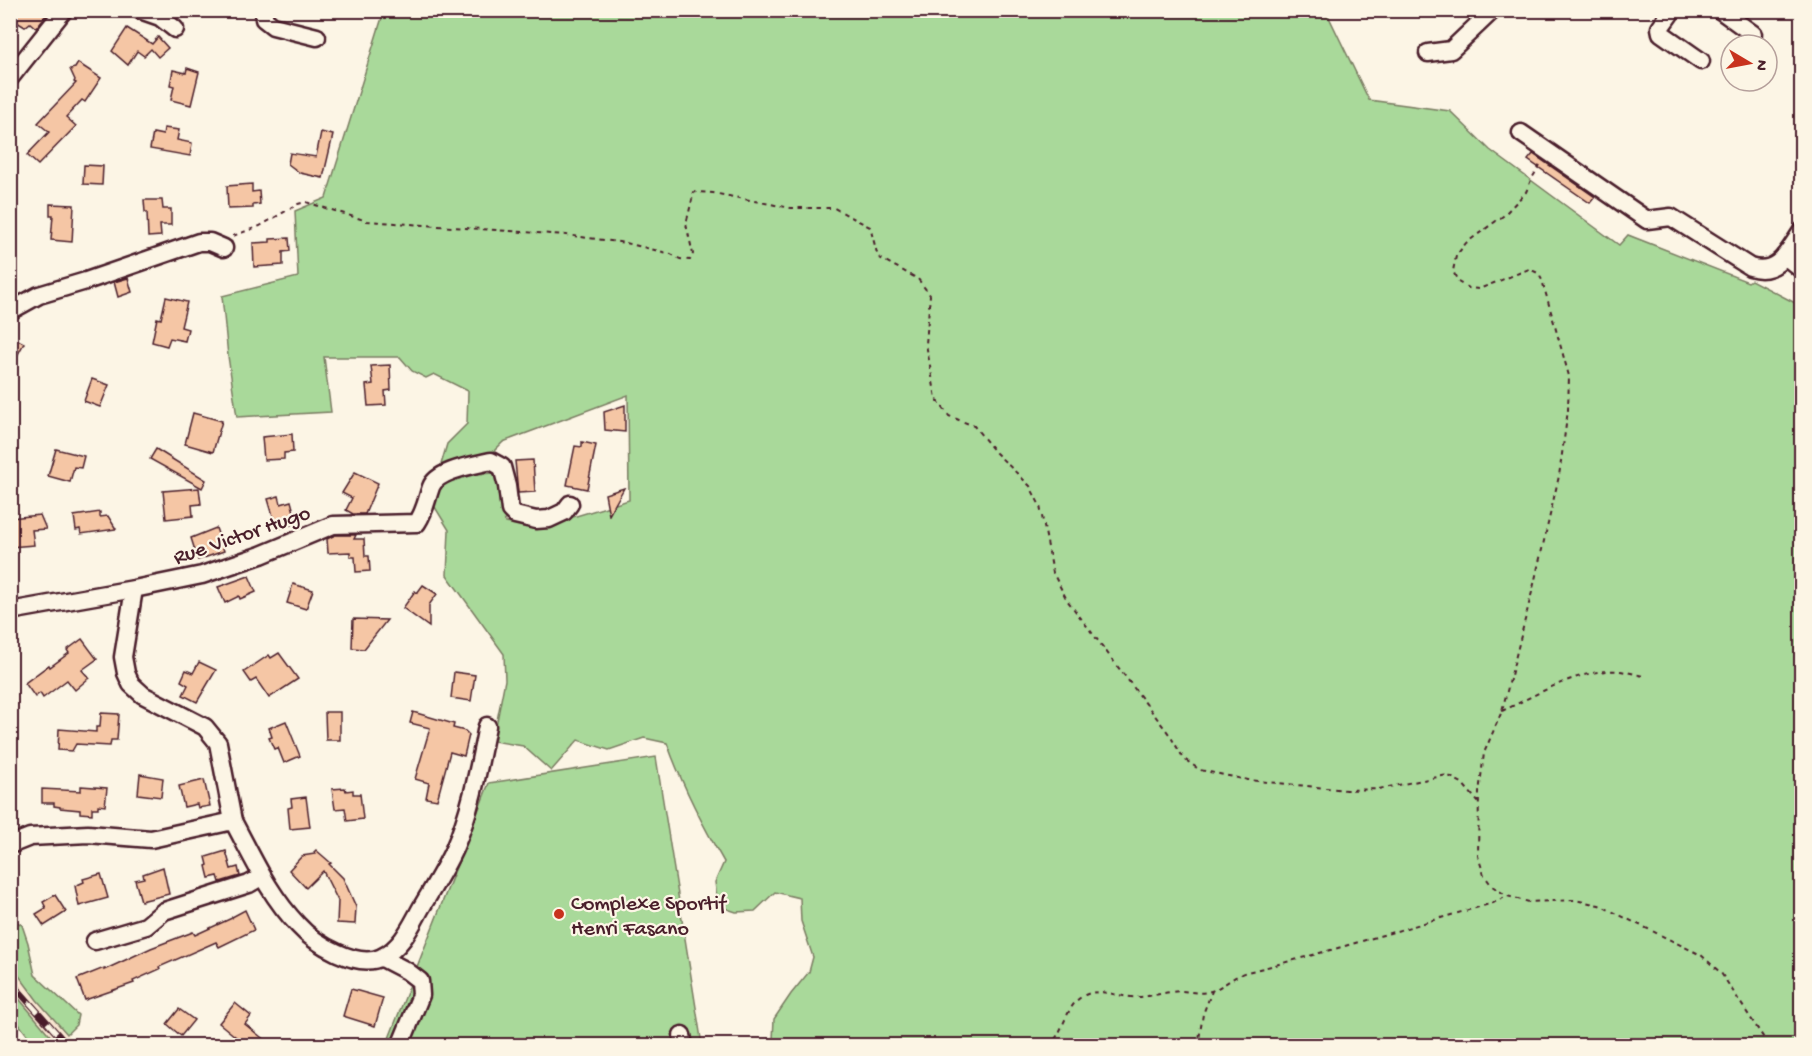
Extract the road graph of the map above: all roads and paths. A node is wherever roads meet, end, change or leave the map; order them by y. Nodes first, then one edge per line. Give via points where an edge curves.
1 (64, 10) edge
2 (140, 10) edge
3 (264, 10) edge
4 (1493, 10) edge
5 (1665, 10) edge
6 (1731, 14) edge
7 (175, 29) dead end
8 (1752, 33) edge
9 (317, 37) dead end
10 (1428, 53) dead end
11 (1701, 61) dead end
12 (10, 78) edge
13 (1521, 133) dead end
14 (1531, 180) dead end
15 (1802, 231) edge
16 (224, 248) joint
17 (1785, 256) junction
18 (1802, 270) edge
19 (10, 311) edge
20 (570, 504) dead end
21 (134, 589) junction
22 (10, 611) edge
23 (1643, 676) dead end
24 (1502, 711) junction
25 (487, 726) dead end
26 (1479, 803) junction
27 (233, 821) junction
28 (10, 845) edge
29 (261, 877) junction
30 (1507, 896) junction
31 (95, 941) dead end
32 (382, 958) junction
33 (1212, 991) junction
34 (400, 1046) edge
35 (1049, 1046) edge
36 (1198, 1046) edge
37 (1769, 1046) edge

1 - 12 street
2 - 7 street via 160,17
3 - 9 street via 264,20 273,26
4 - 10 street via 1451,50
5 - 11 street via 1670,14 1660,28 1661,33
6 - 8 street
13 - 17 street via 1647,220 1671,217 1761,270 1776,265
14 - 24 path via 1527,192 1503,216 1466,243 1456,256 1453,271 1458,282 1479,289 1517,272 1529,269 1538,273 1569,376 1560,476
15 - 17 street
16 - 19 street via 198,242 39,295
16 - 26 path via 228,238 306,202 367,221 566,235 626,243 690,260 693,255 686,224 694,192 791,208 834,208 870,227 878,257 918,279 930,295 926,344 936,398 949,416 974,426 1030,486 1040,506 1053,573 1067,600 1184,759 1200,771 1346,790 1379,789 1447,775 1462,783
17 - 18 street
20 - 21 street, Rue Victor Hugo via 564,512 549,519 515,515 510,510 502,467 491,461 442,474 432,484 426,508 417,523 333,525 202,574
21 - 22 street, Rue Victor Hugo
21 - 27 street via 123,657 126,673 131,684 143,694 204,727 218,743
23 - 24 path via 1619,671 1593,673 1563,682
24 - 26 path via 1484,753
25 - 32 street via 474,788 455,849 402,941
26 - 30 path via 1481,866 1492,886
27 - 28 street via 151,839 88,834 30,837
27 - 29 street
29 - 31 street via 164,911 146,926
29 - 32 street via 299,927 324,946 361,962
30 - 33 path via 1246,972
30 - 37 path via 1529,902 1575,900 1599,905 1701,955 1721,973
32 - 34 street via 420,981 421,995
33 - 35 path via 1140,997 1088,993 1070,1009
33 - 36 path via 1203,1014

